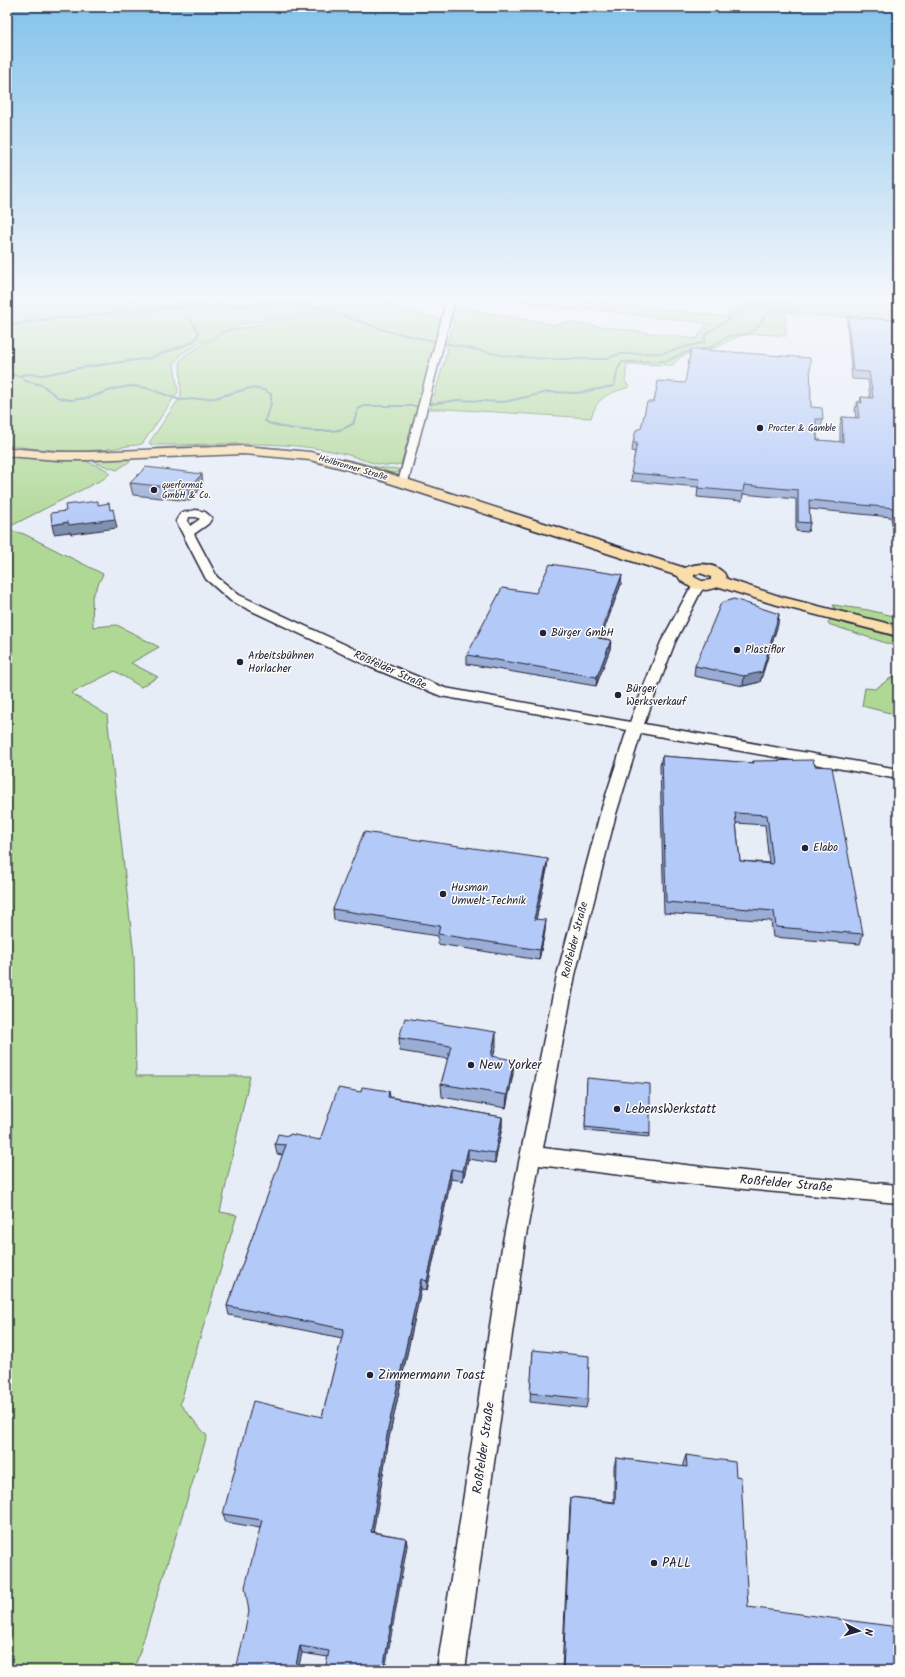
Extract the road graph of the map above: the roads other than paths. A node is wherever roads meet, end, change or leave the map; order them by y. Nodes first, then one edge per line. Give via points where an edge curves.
1 (430, 377) edge
2 (7, 452) edge
3 (403, 482) junction
4 (189, 532) dead end
5 (693, 579) junction
6 (898, 631) edge
7 (635, 728) junction
8 (898, 774) edge
9 (531, 1155) junction
10 (898, 1194) edge
11 (451, 1670) edge

1 - 3 street
2 - 3 main road, Heilbronner Straße via 89,456 211,450 263,451 310,456
3 - 5 main road, Heilbronner Straße
4 - 7 street, Roßfelder Straße via 212,579 234,598 375,664 441,692
5 - 6 main road via 698,568 712,570 719,576 719,582 776,600
5 - 7 street, Roßfelder Straße via 694,592 668,642
7 - 8 street, Roßfelder Straße
7 - 9 street, Roßfelder Straße via 608,814 566,975
9 - 10 street, Roßfelder Straße via 711,1177
9 - 11 street, Roßfelder Straße via 514,1241

